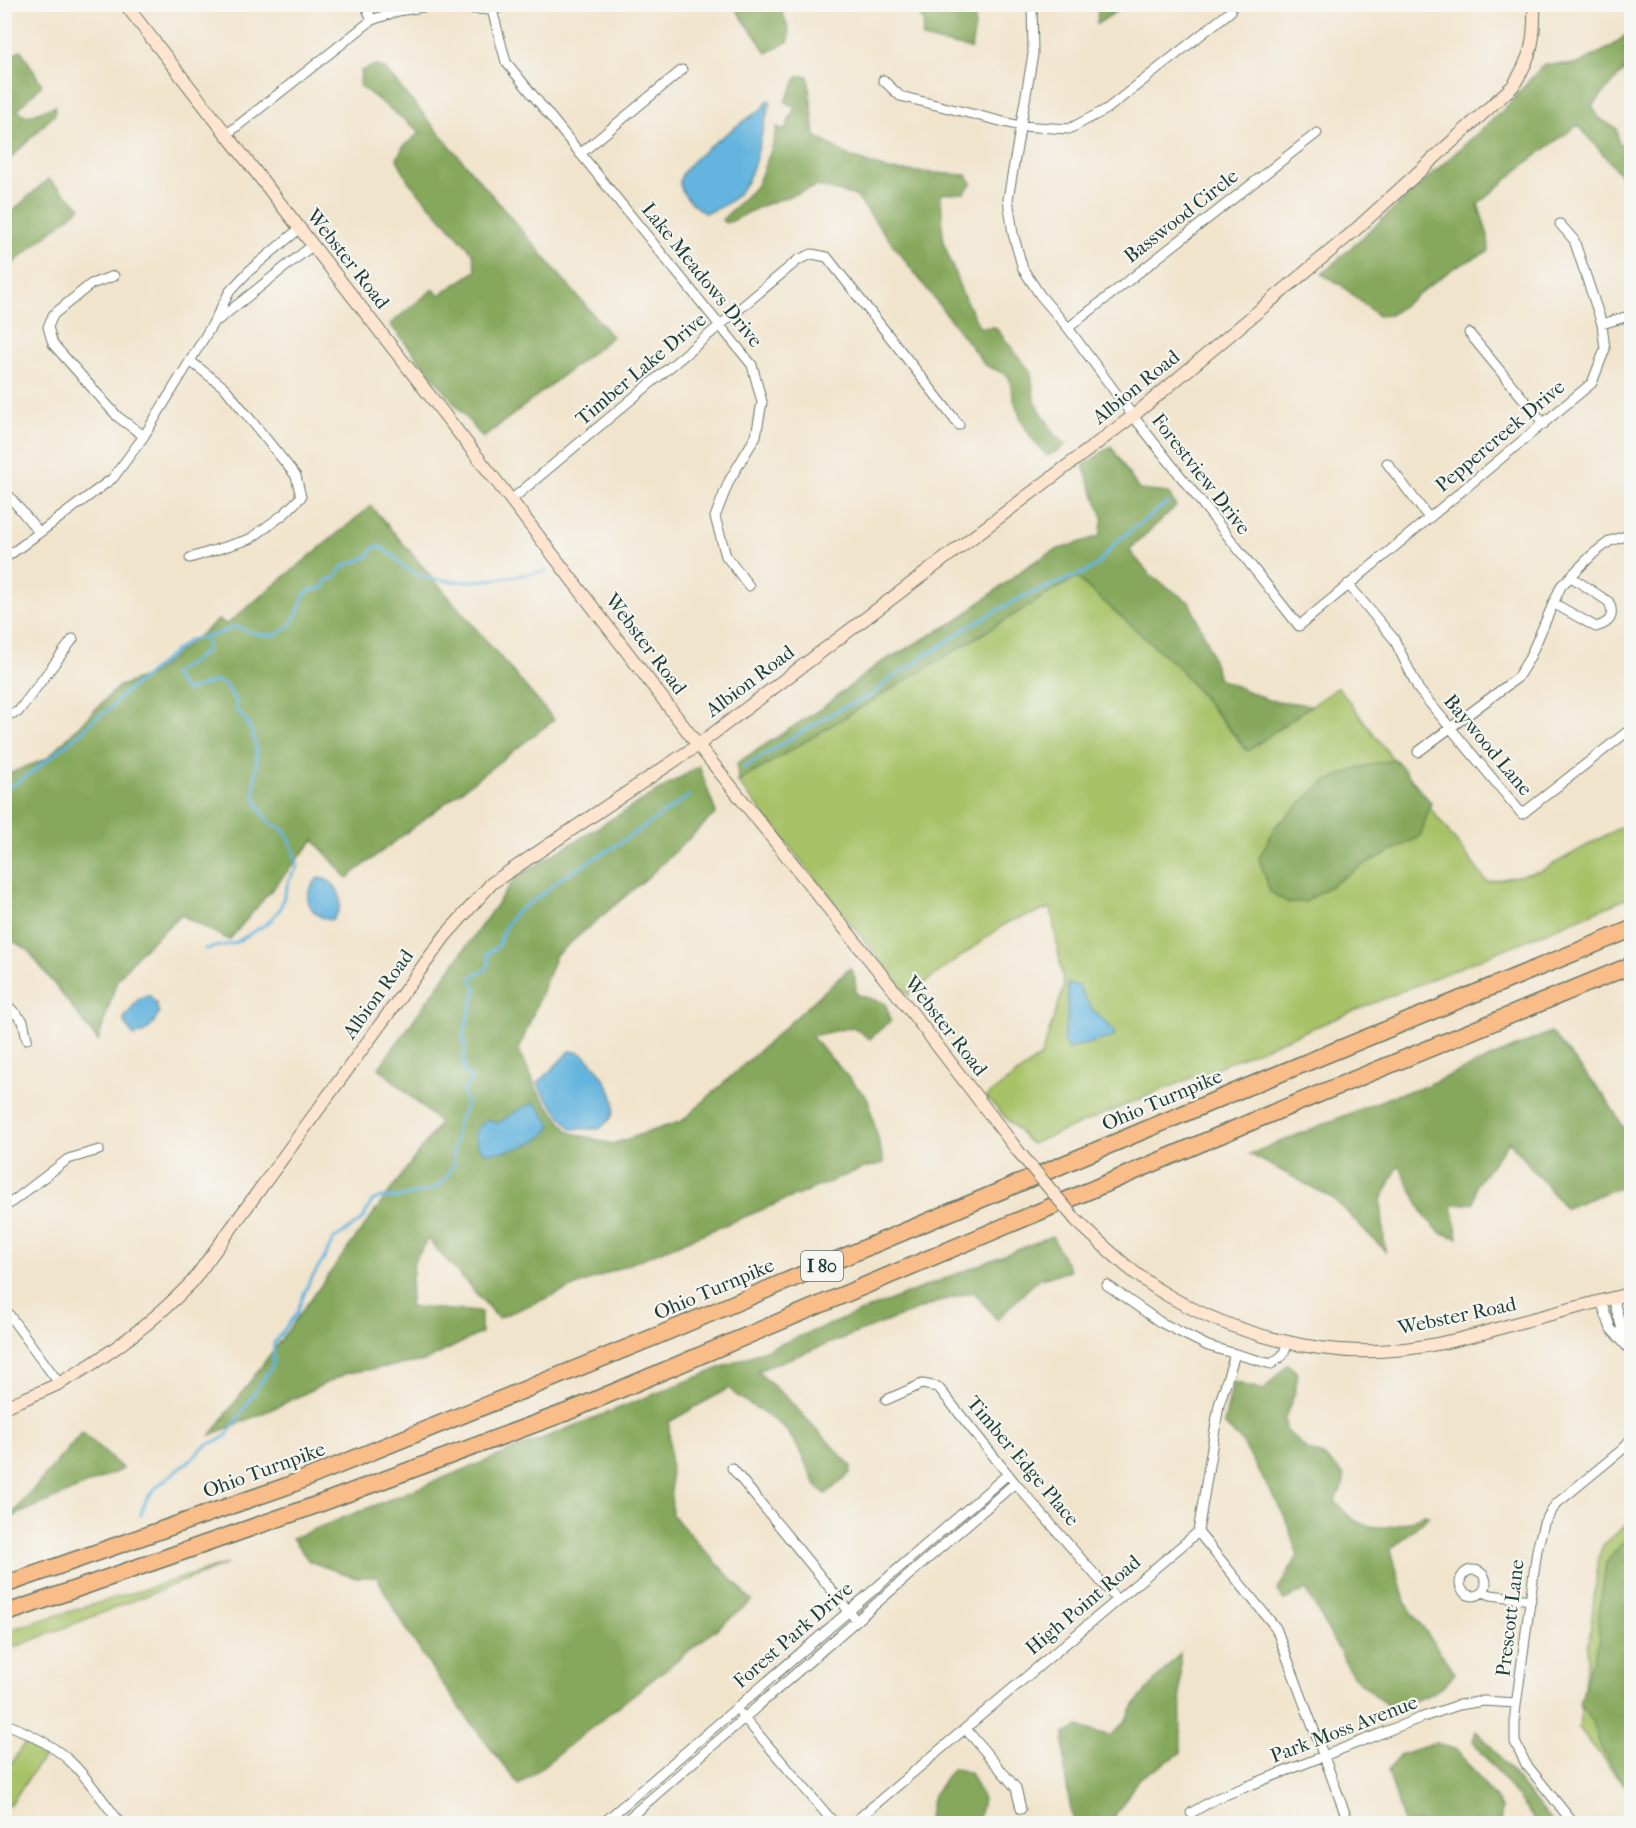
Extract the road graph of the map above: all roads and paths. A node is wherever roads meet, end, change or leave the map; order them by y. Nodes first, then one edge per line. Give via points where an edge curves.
1 (125, 4) edge
2 (365, 4) edge
3 (511, 4) edge
4 (1032, 4) edge
5 (1534, 4) edge
6 (492, 10) junction
7 (1231, 11) dead end
8 (372, 20) junction
9 (682, 70) dead end
10 (883, 80) dead end
11 (1020, 126) junction
12 (1317, 132) dead end
13 (226, 135) junction
14 (580, 154) junction
15 (1560, 224) dead end
16 (299, 229) junction
17 (313, 245) junction
18 (114, 276) dead end
19 (1632, 315) edge
20 (1602, 324) junction
21 (212, 326) junction
22 (722, 326) junction
23 (1068, 328) junction
24 (1469, 333) dead end
25 (190, 361) junction
26 (1133, 416) junction
27 (1544, 424) junction
28 (959, 425) dead end
29 (144, 436) junction
30 (1387, 463) dead end
31 (4, 490) edge
32 (511, 500) junction
33 (1429, 518) junction
34 (39, 532) junction
35 (1632, 534) edge
36 (190, 558) dead end
37 (4, 559) edge
38 (1571, 577) junction
39 (1348, 584) junction
40 (749, 586) dead end
41 (1553, 603) junction
42 (1299, 626) joint
43 (74, 639) dead end
44 (4, 715) edge
45 (1452, 728) junction
46 (1632, 728) edge
47 (698, 745) junction
48 (1418, 752) dead end
49 (1632, 929) edge
50 (1632, 965) edge
51 (4, 1002) edge
52 (27, 1039) dead end
53 (99, 1150) dead end
54 (4, 1208) edge
55 (1107, 1285) dead end
56 (1632, 1293) edge
57 (1607, 1299) junction
58 (4, 1308) edge
59 (1288, 1344) junction
60 (1630, 1350) edge
61 (1235, 1353) junction
62 (59, 1383) junction
63 (886, 1400) dead end
64 (4, 1407) edge
65 (1632, 1437) edge
66 (732, 1468) dead end
67 (1008, 1474) junction
68 (1015, 1483) junction
69 (1198, 1532) junction
70 (4, 1585) edge
71 (1483, 1592) dead end
72 (1117, 1600) junction
73 (1531, 1600) junction
74 (848, 1611) junction
75 (4, 1614) edge
76 (857, 1621) junction
77 (1516, 1703) junction
78 (736, 1708) junction
79 (744, 1717) junction
80 (4, 1723) edge
81 (966, 1729) junction
82 (1325, 1755) junction
83 (1021, 1809) dead end
84 (1191, 1813) dead end
85 (121, 1824) edge
86 (602, 1824) edge
87 (622, 1824) edge
88 (835, 1824) edge
89 (852, 1824) edge
90 (1349, 1824) edge
91 (1574, 1824) edge

1 - 13 street, Webster Road
2 - 8 street
3 - 6 street
4 - 11 street, Forestview Drive via 1033,54
5 - 26 street, Albion Road via 1533,44 1513,86 1353,232
6 - 8 street via 429,6
6 - 14 street, Lake Meadows Drive via 506,62
7 - 11 street via 1107,109 1069,129
8 - 13 street
9 - 14 street
10 - 11 street via 900,96
11 - 23 street, Forestview Drive via 1008,200 1013,234 1023,269
12 - 23 street, Basswood Circle
13 - 16 street, Webster Road
14 - 22 street, Lake Meadows Drive
15 - 20 street, Peppercreek Drive via 1574,240
16 - 17 street, Webster Road
16 - 21 street via 231,291
17 - 21 street
17 - 32 street, Webster Road
18 - 29 street via 91,284 53,315 48,327 53,344 118,417
19 - 20 street
20 - 27 street, Peppercreek Drive via 1605,349 1592,383
21 - 25 street
22 - 28 street, Timber Lake Drive via 798,260 812,254 827,257
22 - 32 street, Timber Lake Drive
22 - 40 street, Lake Meadows Drive via 752,365 762,402 756,436 729,481 715,517 726,556
23 - 26 street, Forestview Drive
24 - 27 street
25 - 29 street
25 - 36 street via 225,388 296,476 302,497 250,538
26 - 42 street, Forestview Drive
26 - 47 street, Albion Road
27 - 33 street, Peppercreek Drive
29 - 34 street via 113,478
30 - 33 street
31 - 34 street
32 - 47 street, Webster Road
33 - 39 street, Peppercreek Drive
34 - 37 street
35 - 38 street via 1610,541
38 - 41 street via 1561,586
38 - 41 street via 1609,602 1610,620 1596,627
39 - 42 street, Peppercreek Drive
39 - 45 street, Baywood Lane via 1394,639 1419,690
41 - 45 street via 1529,659 1516,678
43 - 44 street via 18,712
45 - 46 street, Baywood Lane via 1522,814
45 - 48 street
47 - 59 street, Webster Road, bridge via 1076,1220 1133,1271 1166,1294 1203,1314
47 - 62 street, Albion Road via 492,883 445,936 192,1282 132,1336
49 - 70 highway, Ohio Turnpike / I 80 via 287,1486
50 - 75 highway, I 80 via 567,1412
51 - 52 street via 23,1021
53 - 54 street via 68,1159
55 - 61 street via 1160,1322 1208,1346
56 - 57 street, Webster Road
57 - 59 street, Webster Road via 1454,1341 1394,1350
57 - 60 street
58 - 62 street
59 - 61 street via 1282,1356 1271,1364
61 - 69 street via 1219,1405
62 - 64 street, Albion Road
63 - 67 street, Timber Edge Place via 922,1384 938,1387
65 - 73 street, Prescott Lane via 1623,1449 1556,1504 1544,1523
66 - 74 street
67 - 68 street, Timber Edge Place
67 - 74 street, Forest Park Drive
68 - 72 street, Timber Edge Place
68 - 76 street, Forest Park Drive
69 - 72 street, High Point Road
69 - 82 street via 1276,1628
71 - 73 street
72 - 81 street, High Point Road
73 - 77 street, Prescott Lane
74 - 76 street
74 - 78 street, Forest Park Drive
76 - 79 street, Forest Park Drive
77 - 82 street, Park Moss Avenue via 1483,1701 1459,1705
77 - 91 street, Prescott Lane via 1515,1742 1526,1764
78 - 79 street
78 - 86 street, Forest Park Drive
79 - 87 street, Forest Park Drive
79 - 88 street
80 - 85 street via 30,1734 74,1765
81 - 83 street via 1016,1788
81 - 89 street, High Point Road
82 - 84 street, Park Moss Avenue via 1215,1799
82 - 90 street

